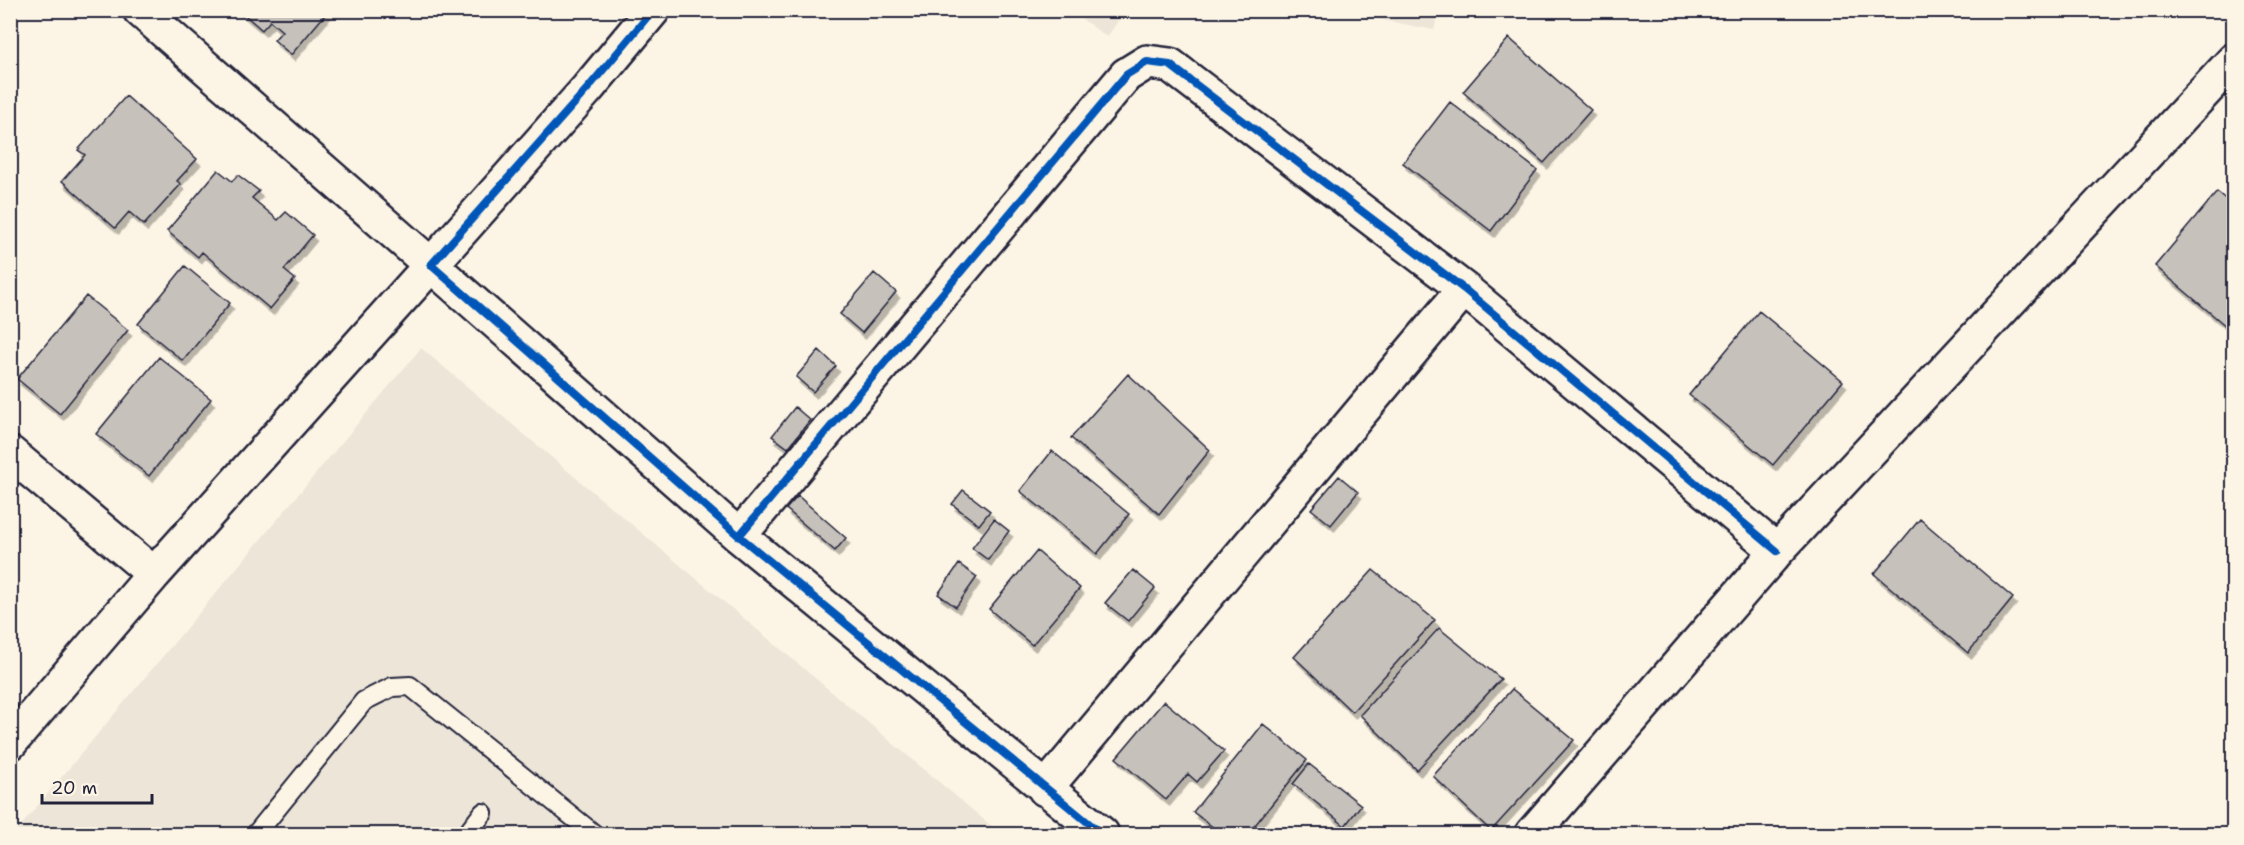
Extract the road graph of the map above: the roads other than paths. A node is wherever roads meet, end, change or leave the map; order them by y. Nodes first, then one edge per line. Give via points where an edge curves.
1 (140, 10) edge
2 (653, 10) edge
3 (2234, 60) edge
4 (431, 265) junction
5 (1464, 289) junction
6 (10, 453) edge
7 (739, 536) junction
8 (1777, 551) junction
9 (154, 574) junction
10 (10, 743) edge
11 (1045, 789) junction
12 (483, 813) dead end
13 (256, 834) edge
14 (467, 834) edge
15 (594, 834) edge
16 (1102, 834) edge
17 (1532, 834) edge

1 - 4 street
2 - 4 street
3 - 8 street
4 - 7 street
4 - 9 street
5 - 7 street via 1170,65 1147,62 1126,75
5 - 8 street
5 - 11 street
6 - 9 street
7 - 11 street
8 - 17 street
9 - 10 street
11 - 16 street
12 - 14 lane
13 - 15 lane via 364,701 392,687 410,686

